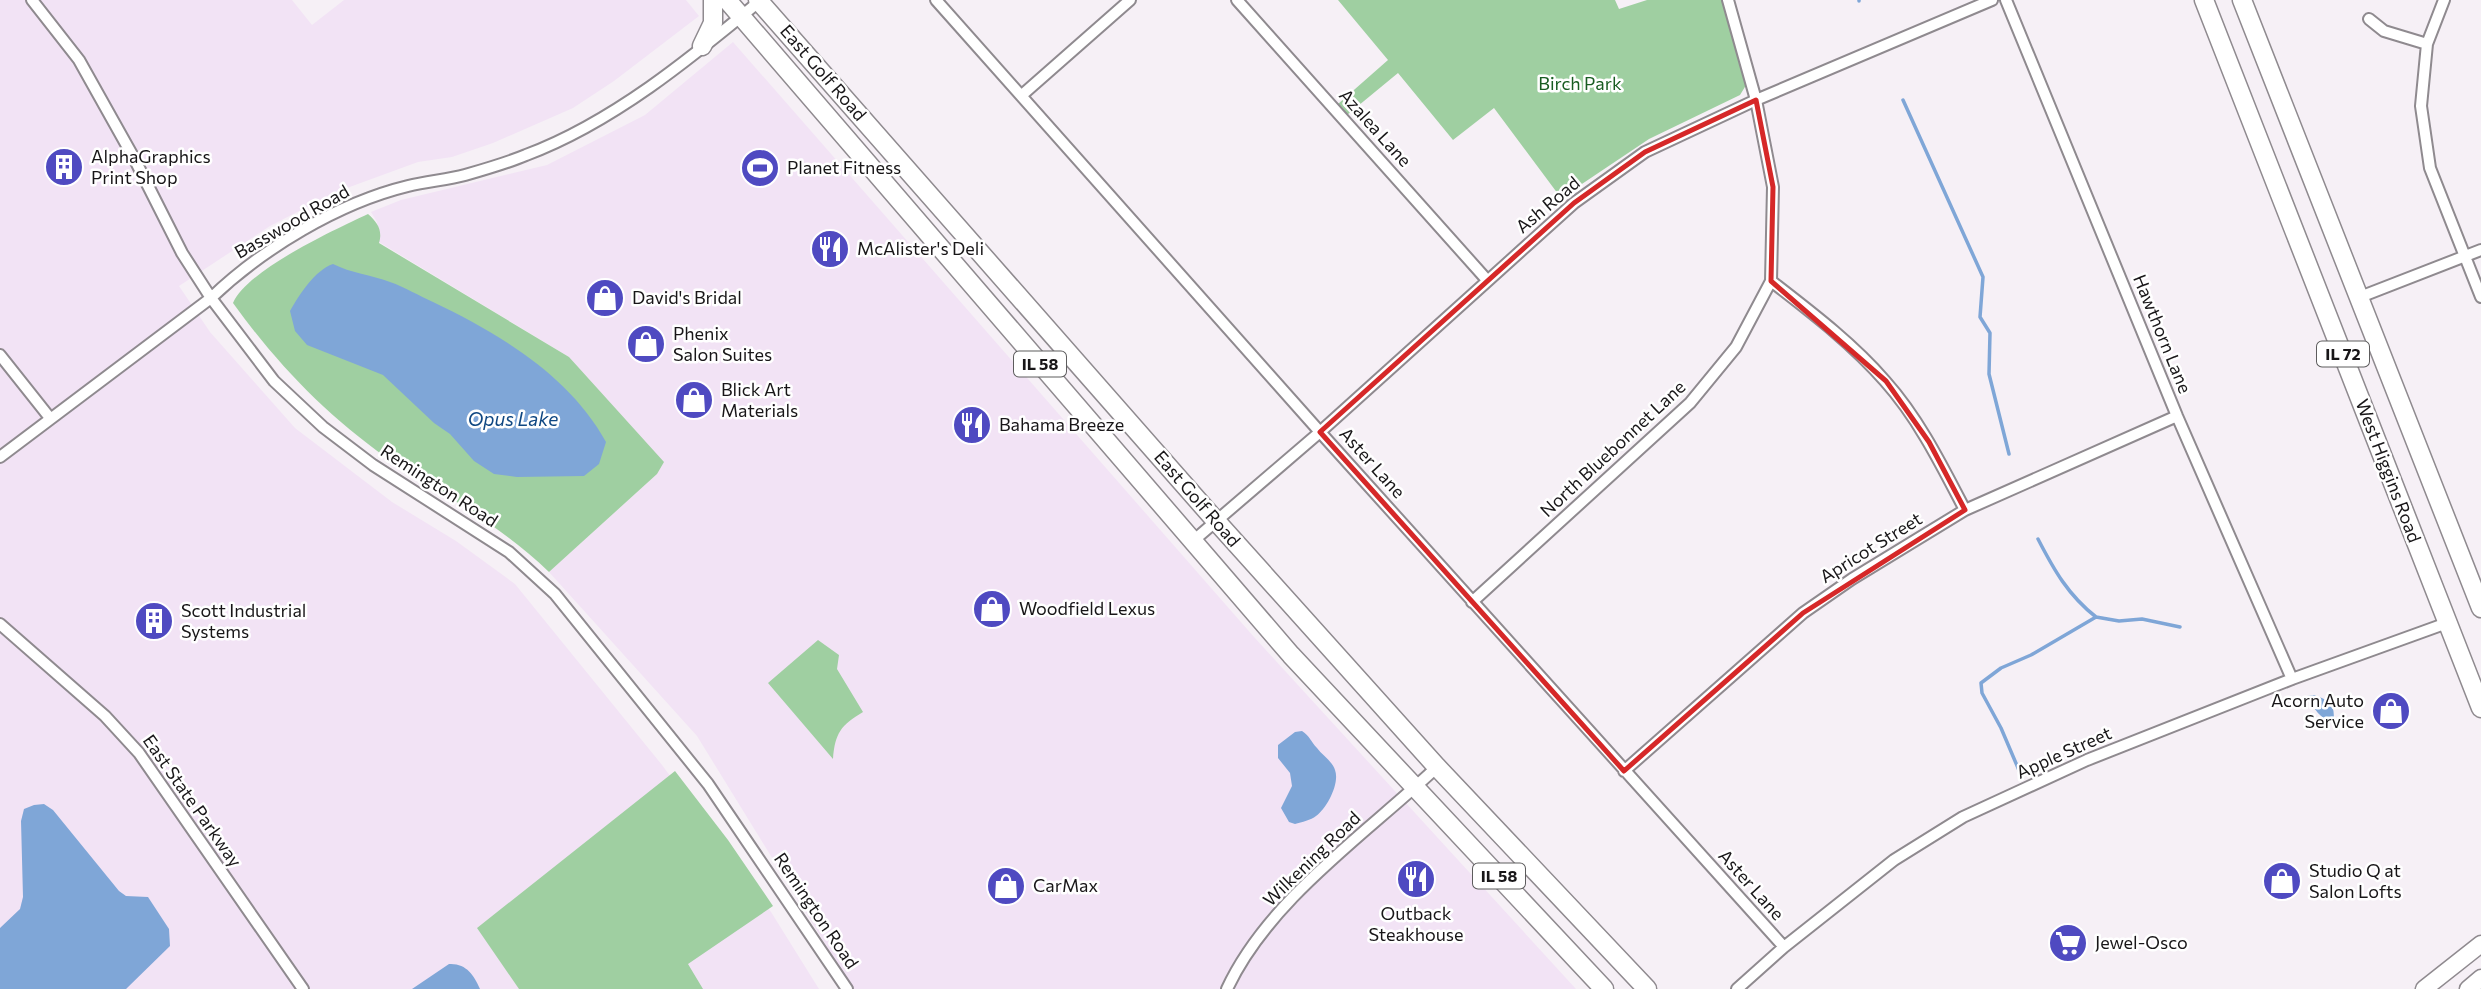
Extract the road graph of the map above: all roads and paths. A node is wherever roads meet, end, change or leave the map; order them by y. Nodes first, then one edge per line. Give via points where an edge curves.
1 (32, 0) edge
2 (713, 0) edge
3 (727, 0) edge
4 (759, 0) edge
5 (936, 0) edge
6 (1130, 0) edge
7 (1237, 0) edge
8 (1728, 0) edge
9 (1992, 0) edge
10 (2006, 0) edge
11 (2204, 0) edge
12 (2242, 0) edge
13 (2444, 0) edge
14 (741, 16) junction
15 (2368, 19) dead end
16 (2427, 44) junction
17 (702, 46) junction
18 (1022, 95) junction
19 (1756, 100) junction
20 (2481, 250) edge
21 (2465, 256) junction
22 (1487, 280) junction
23 (1771, 281) junction
24 (2360, 297) junction
25 (2481, 297) edge
26 (211, 298) junction
27 (0, 355) edge
28 (2177, 416) junction
29 (50, 418) junction
30 (1320, 432) junction
31 (0, 457) edge
32 (1965, 510) junction
33 (1216, 521) junction
34 (1193, 541) junction
35 (1472, 601) junction
36 (2481, 607) edge
37 (2447, 623) junction
38 (0, 624) edge
39 (2292, 679) junction
40 (2481, 708) edge
41 (1437, 767) junction
42 (1624, 771) junction
43 (1416, 787) junction
44 (2481, 944) edge
45 (1784, 947) junction
46 (2481, 978) edge
47 (303, 989) edge
48 (847, 989) edge
49 (1227, 989) edge
50 (1604, 989) edge
51 (1647, 989) edge
52 (1737, 989) edge
53 (2424, 989) edge
54 (2468, 989) edge

1 - 26 street, Remington Road via 79,60 182,253
2 - 17 main road via 712,23
3 - 14 main road, East Golf Road / IL 58
4 - 14 street, Basswood Road
4 - 33 main road, East Golf Road / IL 58
5 - 18 street, Aster Lane
6 - 18 street
7 - 22 street, Azalea Lane
8 - 19 street, North Bluebonnet Lane
9 - 19 street, Ash Road
10 - 28 street, Hawthorn Lane
11 - 37 main road, West Higgins Road / IL 72
12 - 24 main road, West Higgins Road / IL 72
13 - 16 street
14 - 17 street, Basswood Road
14 - 34 main road, East Golf Road / IL 58
15 - 16 street via 2384,31
16 - 21 street via 2421,106 2430,168
17 - 26 street, Basswood Road via 620,109 589,126 528,155 354,204 265,254
18 - 30 street, Aster Lane
19 - 22 street, Ash Road via 1645,152 1574,203
19 - 23 street, North Bluebonnet Lane via 1773,187
20 - 21 street
21 - 24 street
21 - 25 street
22 - 30 street, Ash Road
23 - 32 street via 1831,328 1886,381 1929,442
23 - 35 street, North Bluebonnet Lane via 1736,347 1690,403
24 - 36 main road, West Higgins Road / IL 72
26 - 29 street, Basswood Road
26 - 48 street, Remington Road via 274,381 323,427 373,465 509,552 555,594 708,784
27 - 29 street
28 - 32 street, Apricot Street
28 - 39 street, Hawthorn Lane
29 - 31 street, Basswood Road
30 - 33 street, Ash Road
30 - 35 street, Aster Lane
32 - 42 street, Apricot Street via 1802,613
33 - 34 street, Ash Road
33 - 41 main road, East Golf Road / IL 58
34 - 43 main road, East Golf Road / IL 58 via 1291,655
35 - 42 street, Aster Lane
37 - 39 street, Apple Street
37 - 40 main road, West Higgins Road / IL 72
38 - 47 street, East State Parkway via 90,702 139,753
39 - 45 street, Apple Street via 2087,760 1962,817 1894,860
41 - 43 street, Wilkening Road
41 - 51 main road, East Golf Road / IL 58
42 - 45 street, Aster Lane
43 - 49 street, Wilkening Road via 1304,887 1265,929
43 - 50 main road, East Golf Road / IL 58
44 - 53 main road
45 - 52 street, Apple Street
46 - 54 main road

